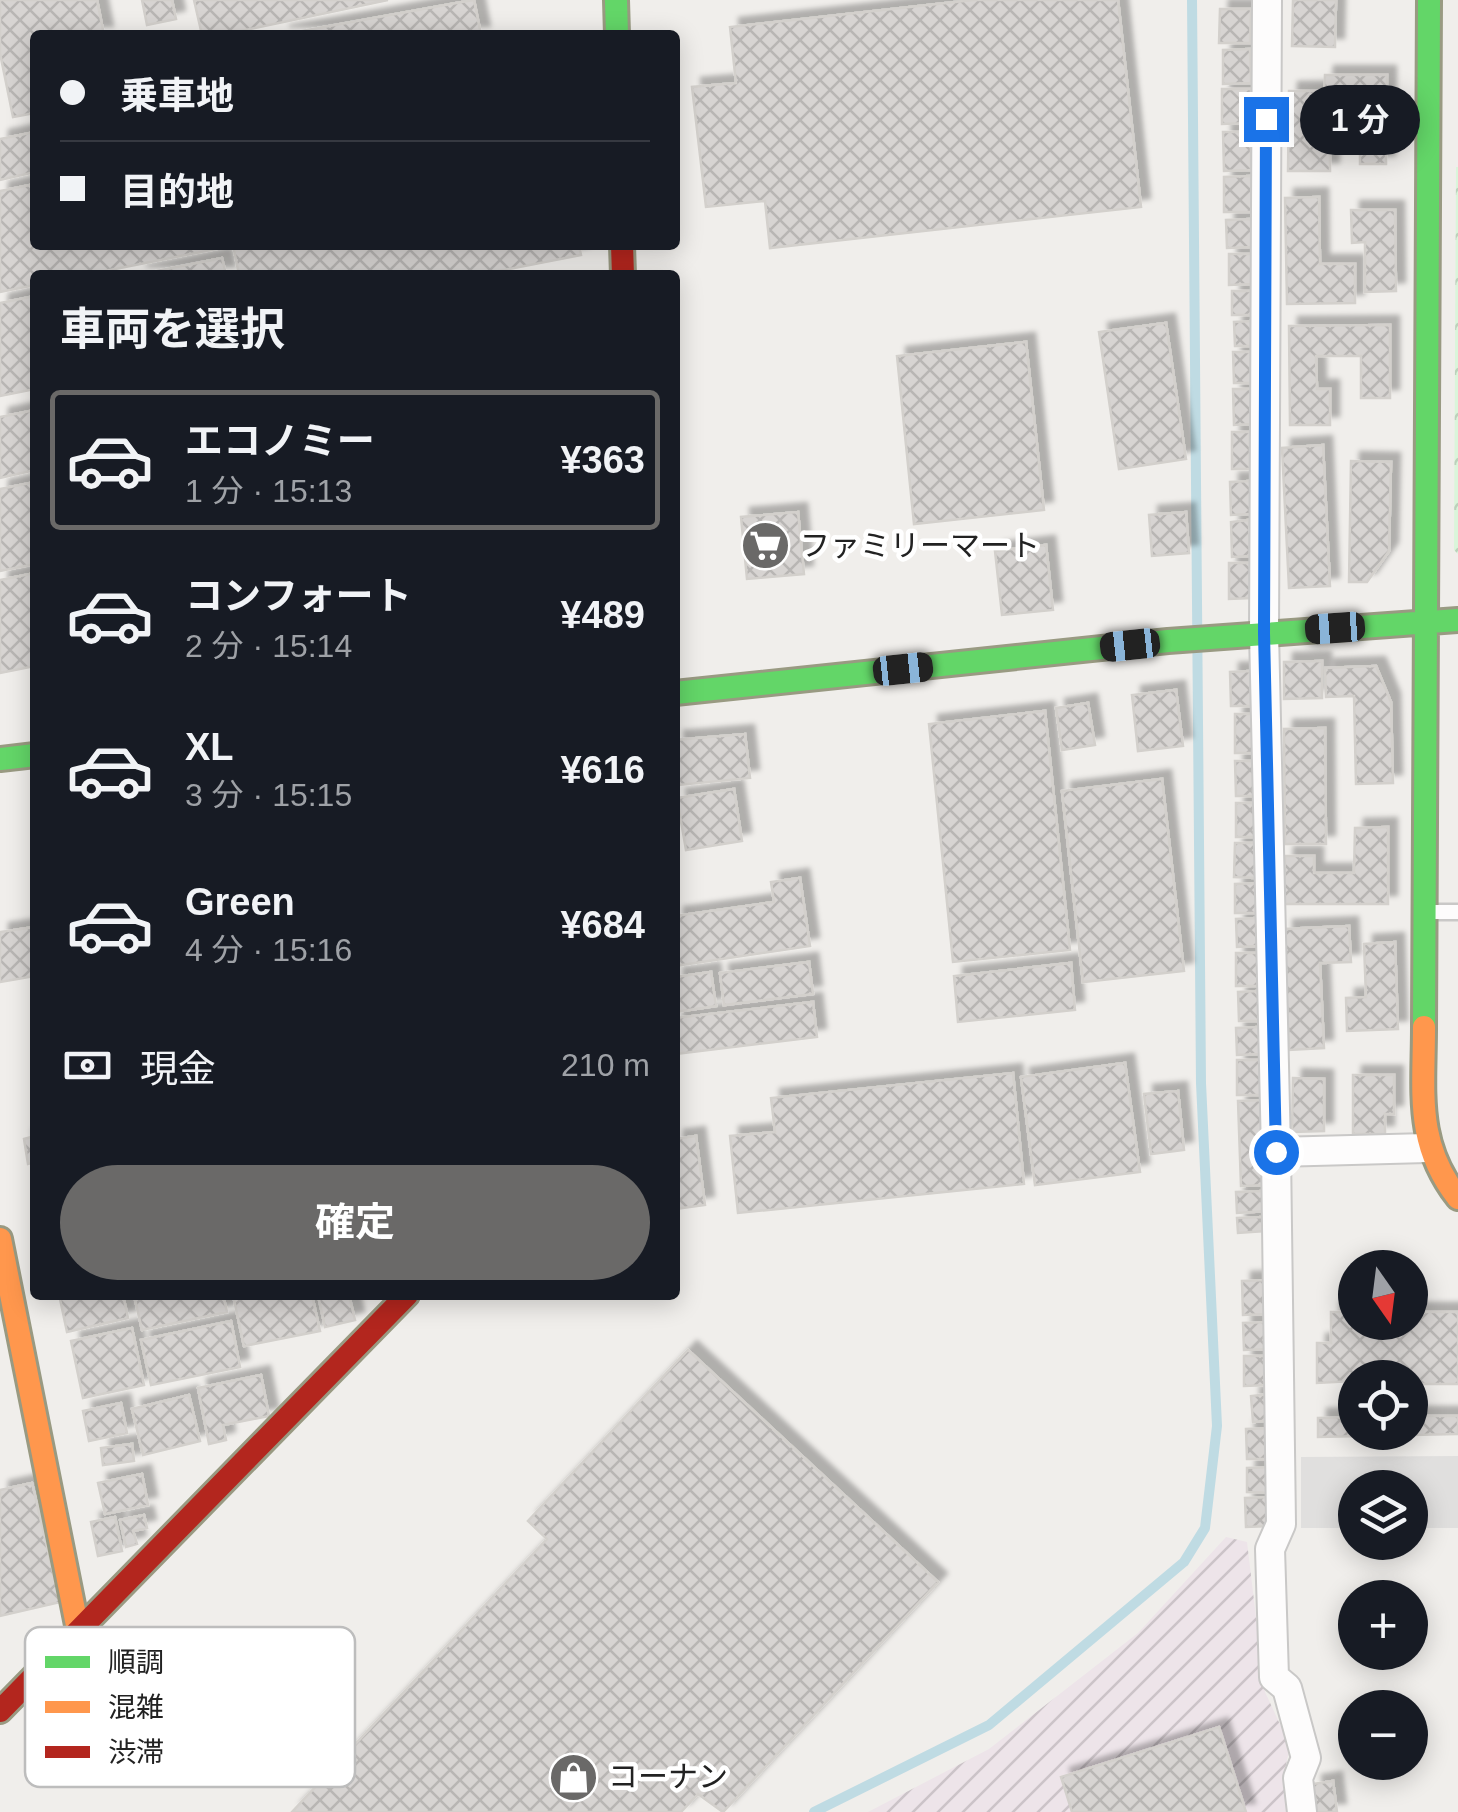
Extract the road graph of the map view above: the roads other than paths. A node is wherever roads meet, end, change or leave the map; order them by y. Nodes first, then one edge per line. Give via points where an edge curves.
1 (616, 0) edge
2 (1267, 0) edge
3 (1429, 0) edge
4 (617, 30) edge
5 (1458, 620) edge
6 (1424, 623) junction
7 (1264, 633) junction
8 (680, 692) edge
9 (30, 756) edge
10 (0, 759) edge
11 (1425, 912) junction
12 (1458, 912) edge
13 (1427, 1148) junction
14 (1276, 1152) junction
15 (1458, 1198) edge
16 (0, 1239) edge
17 (402, 1300) edge
18 (77, 1627) edge
19 (81, 1627) edge
20 (25, 1685) edge
21 (0, 1711) edge
22 (1302, 1812) edge

1 - 4 street
2 - 7 street
3 - 6 street
5 - 6 street
6 - 7 street
6 - 11 street
7 - 8 street
7 - 14 street
9 - 10 street
11 - 12 lane
11 - 13 street
13 - 14 street
13 - 15 street
14 - 22 street via 1281,1524 1270,1550 1274,1677 1287,1688 1306,1758 1298,1778
16 - 18 street
17 - 19 street
20 - 21 street

